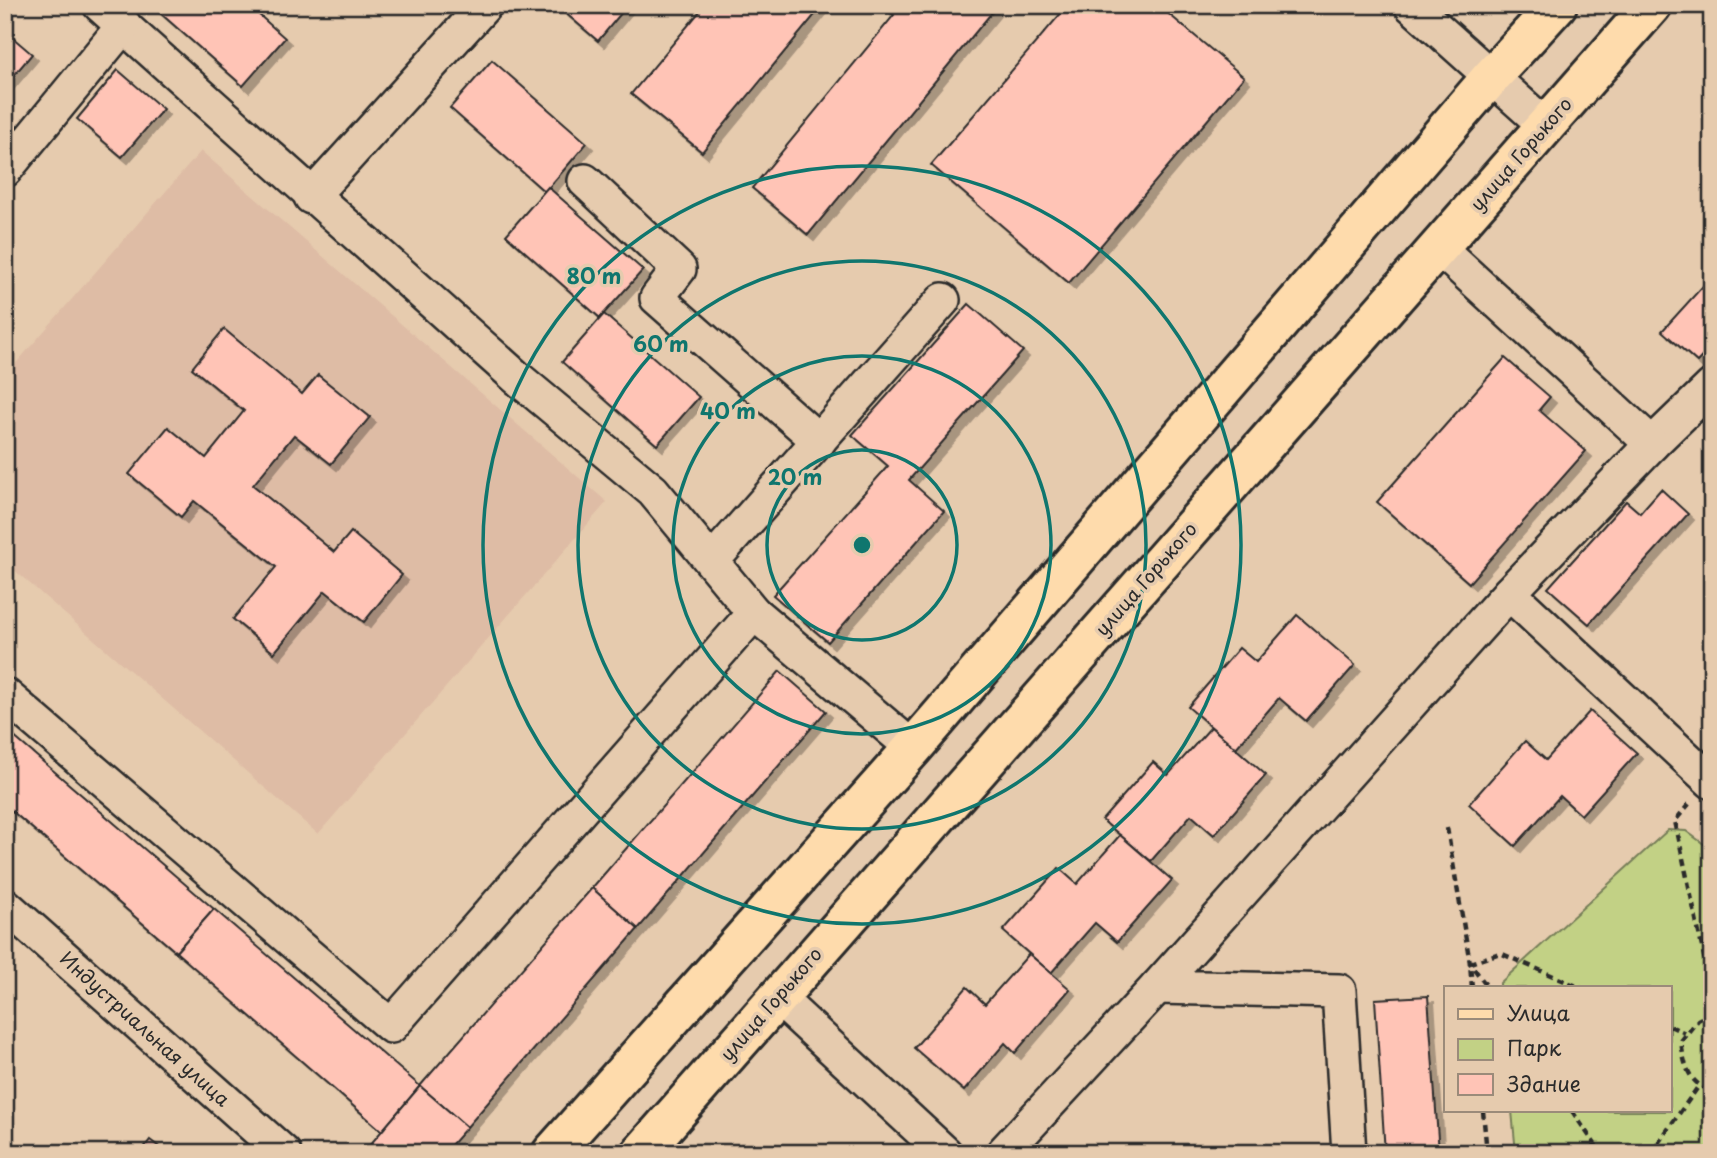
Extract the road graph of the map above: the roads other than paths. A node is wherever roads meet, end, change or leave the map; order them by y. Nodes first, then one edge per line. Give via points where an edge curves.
1 (485, 5) edge
2 (1411, 5) edge
3 (1557, 5) edge
4 (1652, 5) edge
5 (112, 15) edge
6 (1492, 76) junction
7 (1546, 127) junction
8 (5, 170) edge
9 (585, 181) dead end
10 (311, 197) junction
11 (1438, 248) junction
12 (943, 300) dead end
13 (1712, 386) edge
14 (819, 441) junction
15 (1653, 444) junction
16 (712, 561) junction
17 (1509, 593) junction
18 (754, 613) junction
19 (5, 695) edge
20 (913, 748) junction
21 (1710, 780) edge
22 (5, 905) edge
23 (1157, 987) junction
24 (777, 997) junction
25 (284, 1153) edge
26 (551, 1153) edge
27 (641, 1153) edge
28 (945, 1153) edge
29 (1003, 1153) edge
30 (1349, 1153) edge

1 - 10 street
2 - 6 street
3 - 6 main road
4 - 7 main road, улица Горького
5 - 8 street
5 - 10 street
6 - 7 street
6 - 20 main road
7 - 11 main road, улица Горького
9 - 14 street via 679,269 657,298
10 - 16 street via 653,491
11 - 15 street
11 - 24 main road, улица Горького
12 - 14 street
13 - 15 street
14 - 16 street
15 - 17 street
16 - 18 street
17 - 21 street
17 - 23 street
18 - 19 street via 391,1026
18 - 20 street
20 - 26 main road
22 - 25 street, Индустриальная улица
23 - 29 street
23 - 30 street via 1339,991
24 - 27 main road, улица Горького
24 - 28 street

